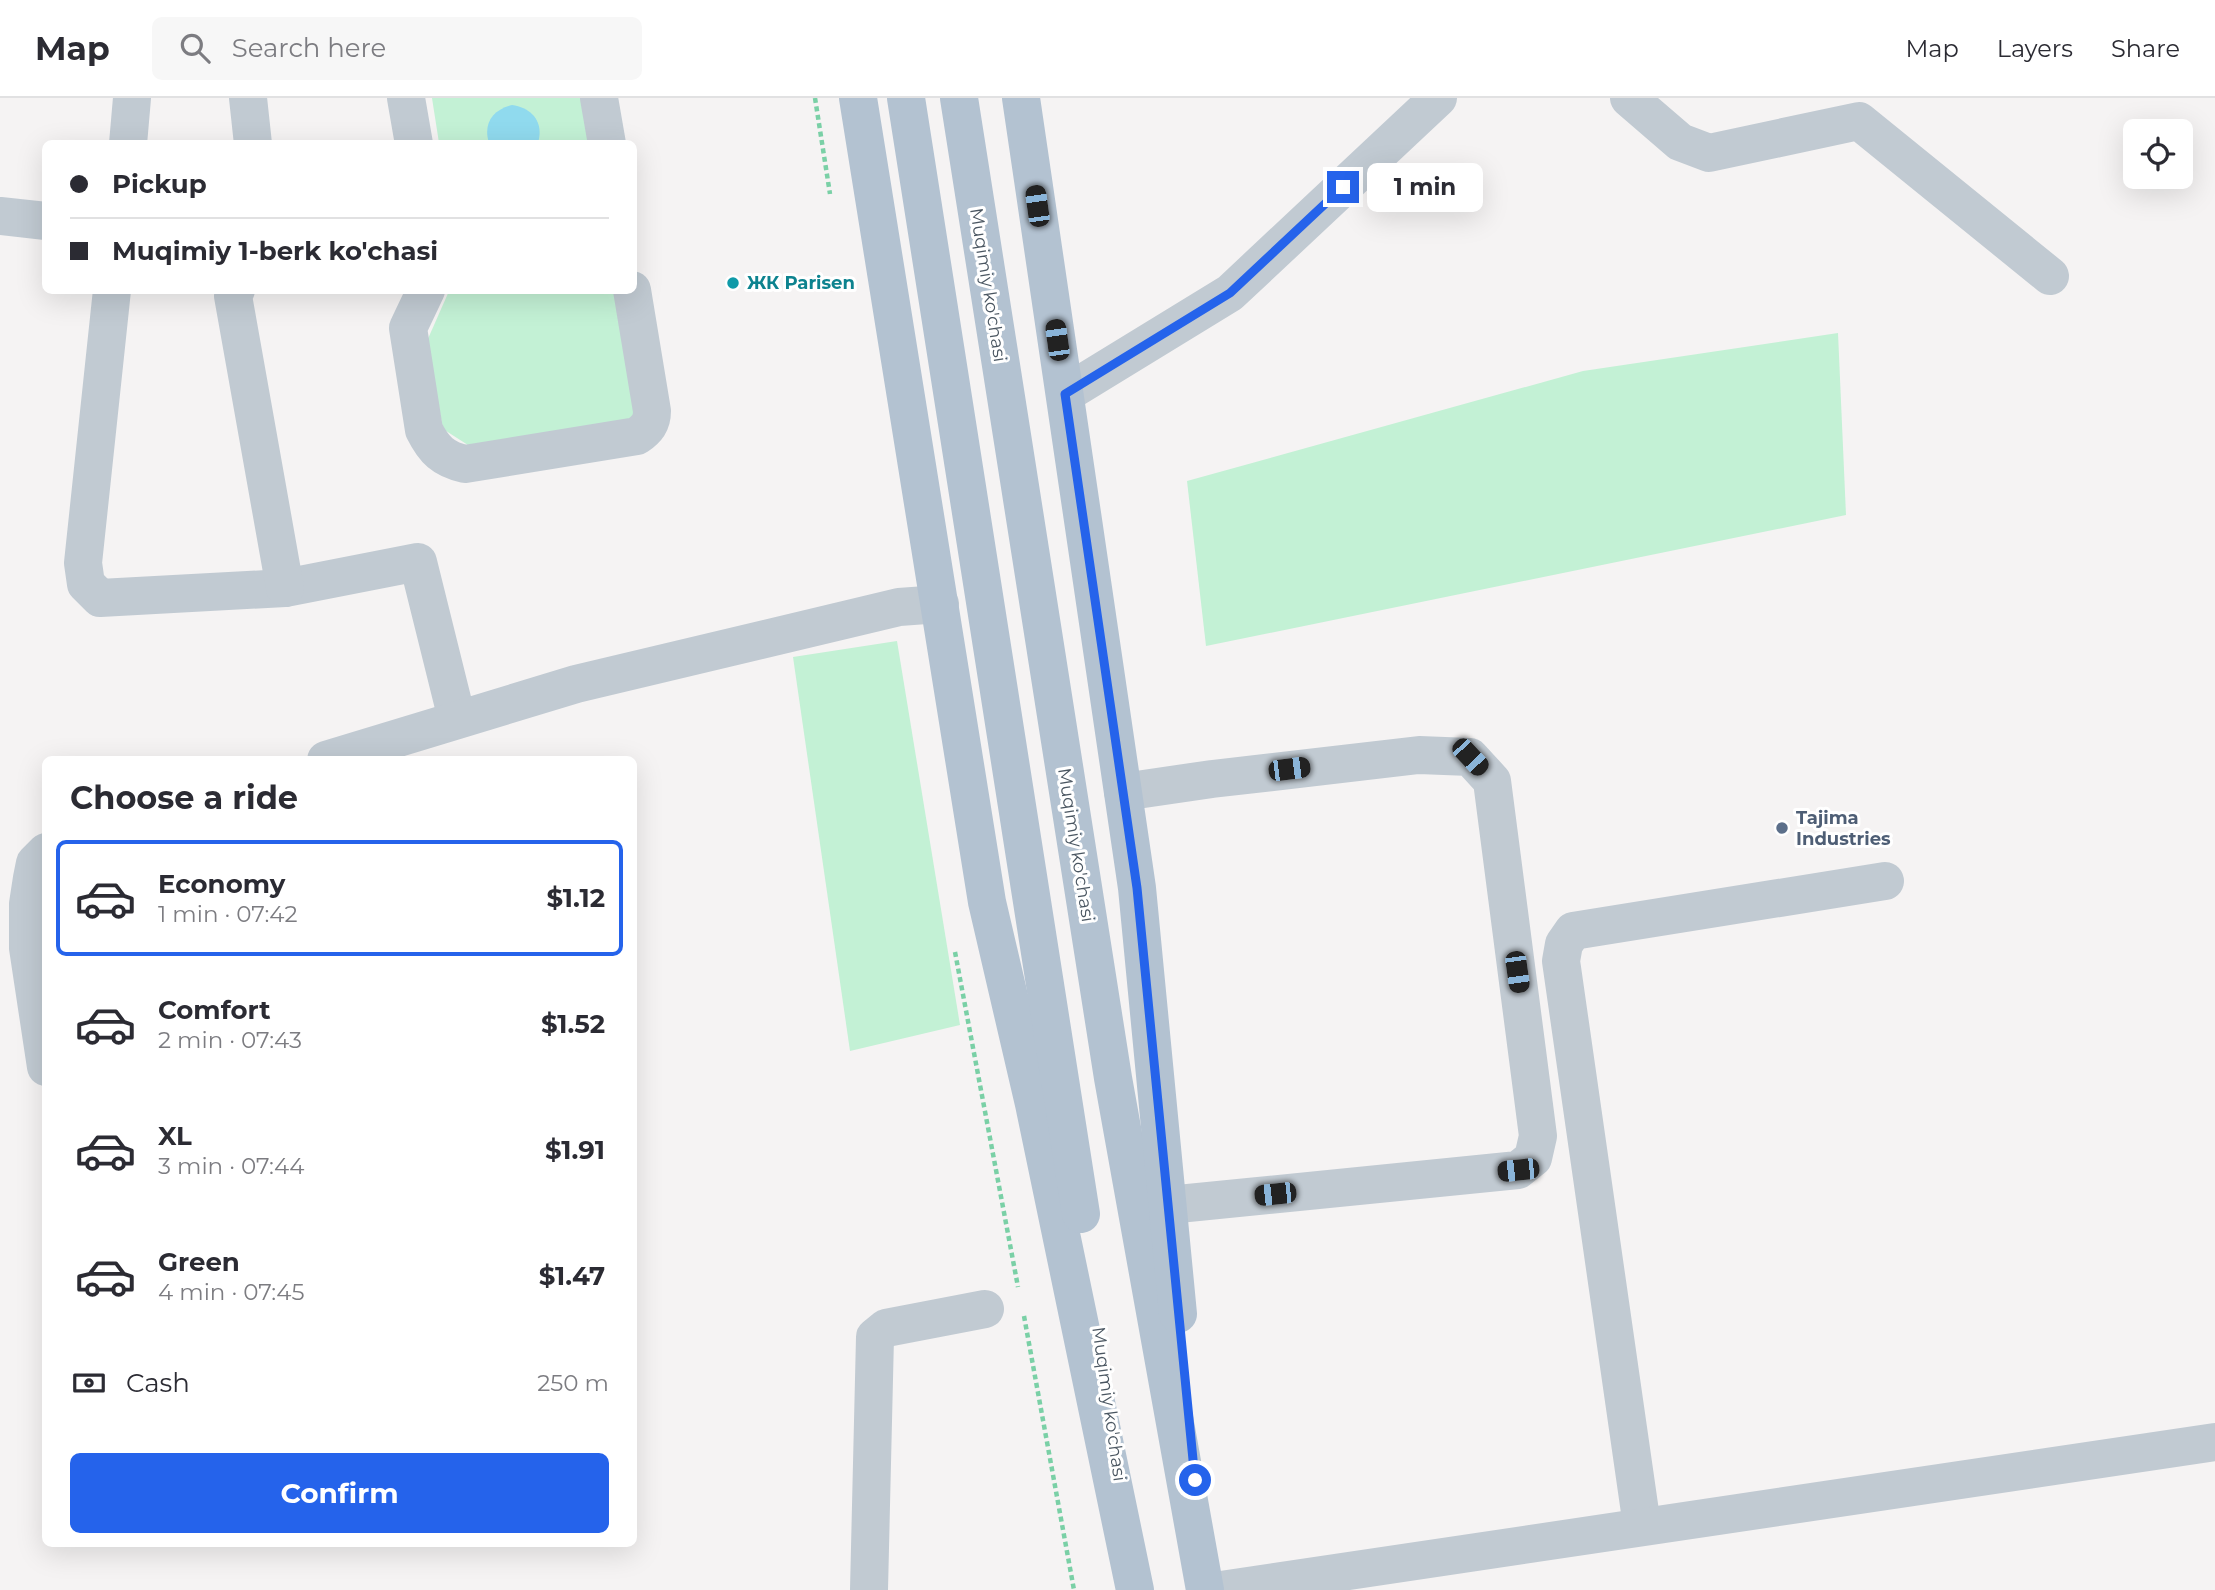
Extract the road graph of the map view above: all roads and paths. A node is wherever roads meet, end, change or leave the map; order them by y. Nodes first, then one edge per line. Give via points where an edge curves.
1 (132, 98) edge
2 (248, 98) edge
3 (406, 98) edge
4 (599, 98) edge
5 (858, 98) edge
6 (906, 98) edge
7 (958, 98) edge
8 (1021, 98) edge
9 (1438, 98) edge
10 (1629, 98) edge
11 (1847, 110) edge
12 (128, 140) edge
13 (253, 140) edge
14 (413, 140) edge
15 (606, 140) edge
16 (0, 216) edge
17 (42, 221) edge
18 (2050, 276) dead end
19 (112, 294) edge
20 (234, 294) edge
21 (424, 294) edge
22 (633, 294) edge
23 (1065, 394) junction
24 (285, 589) junction
25 (940, 604) junction
26 (457, 719) junction
27 (339, 756) edge
28 (1123, 792) junction
29 (42, 856) edge
30 (1885, 881) dead end
31 (42, 1042) edge
32 (1168, 1205) junction
33 (985, 1309) dead end
34 (2215, 1442) edge
35 (1642, 1526) junction
36 (869, 1590) edge
37 (1135, 1590) edge
38 (1205, 1590) edge
39 (1221, 1590) edge

1 - 12 lane
2 - 13 lane
3 - 14 lane
4 - 15 lane
5 - 25 main road
6 - 37 main road, Muqimiy ko'chasi via 1059,1065
7 - 38 main road, Muqimiy ko'chasi via 1113,1078
8 - 23 main road
9 - 23 lane via 1230,293
10 - 11 lane via 1680,142 1709,153
11 - 18 lane
16 - 17 lane
19 - 24 lane via 83,562 86,584 100,598
20 - 24 lane
21 - 22 lane via 408,328 425,430 441,455 465,464 638,436 644,431 652,411
23 - 28 main road
24 - 26 lane via 418,562
25 - 26 lane via 898,607 576,684
25 - 37 main road via 987,902
26 - 27 lane
28 - 32 main road via 1137,888
28 - 32 lane via 1419,755 1470,757 1492,781 1538,1136 1533,1158 1518,1170
29 - 31 lane via 32,878 27,948
30 - 35 lane via 1573,931 1564,944 1561,961
32 - 38 main road
33 - 36 lane via 886,1328 874,1338
34 - 35 lane
35 - 39 lane

